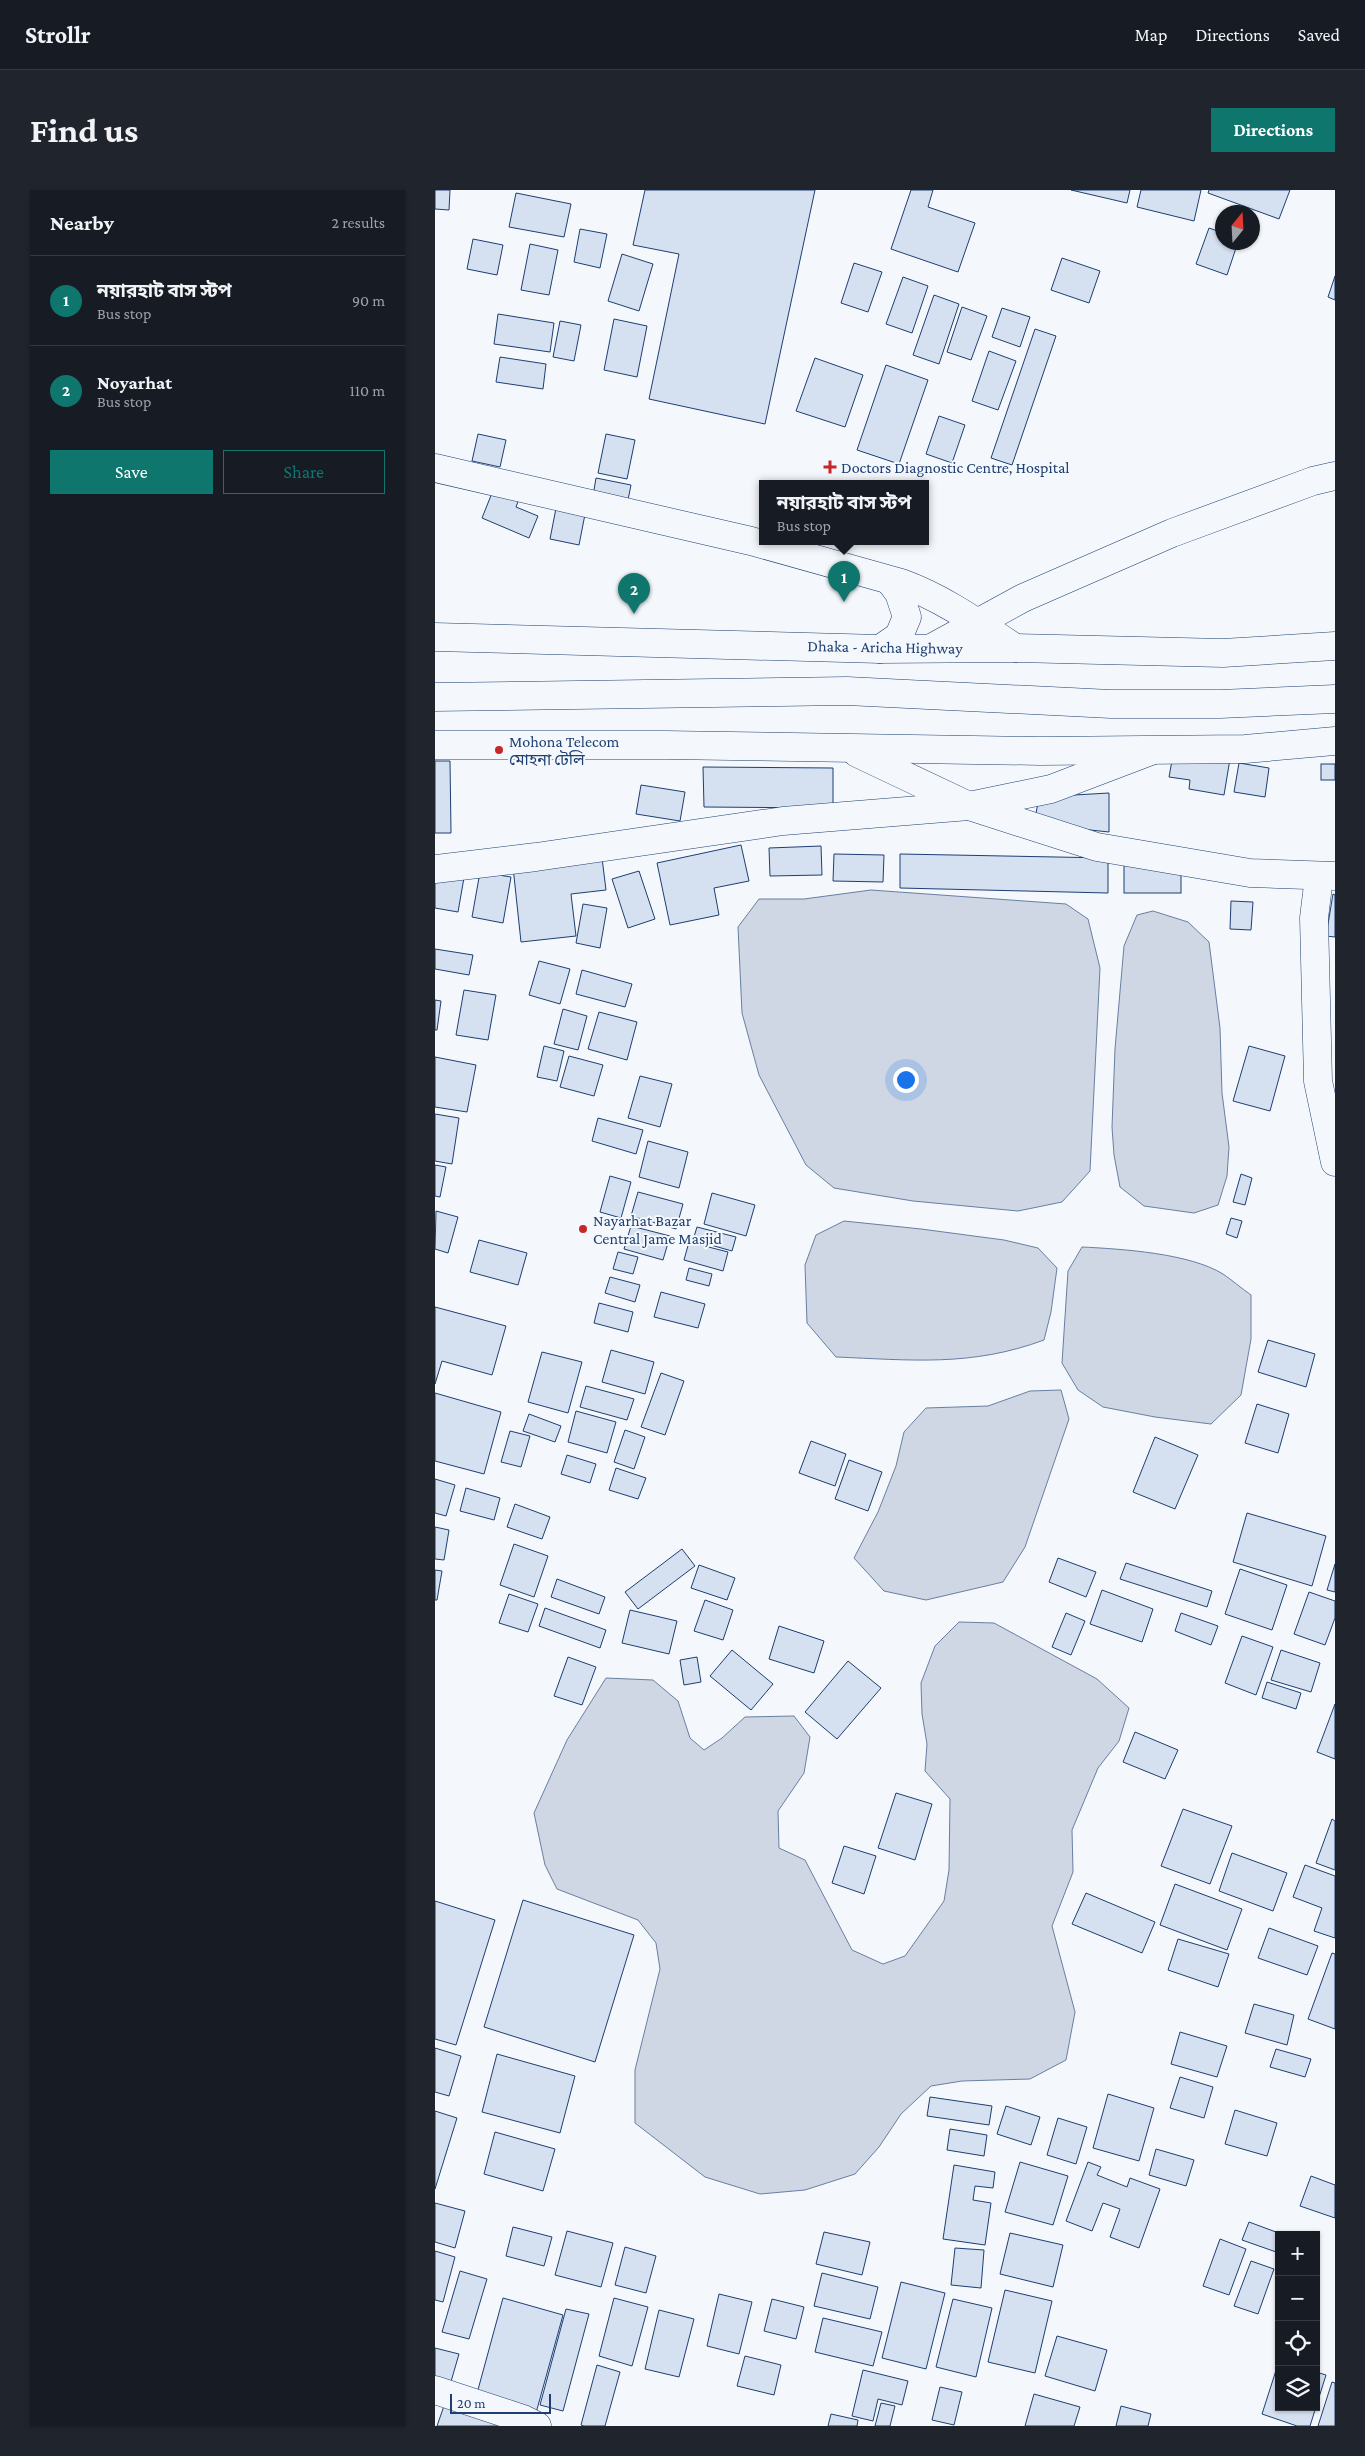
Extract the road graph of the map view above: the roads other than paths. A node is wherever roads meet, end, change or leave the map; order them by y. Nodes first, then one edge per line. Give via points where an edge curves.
1 (435, 468) edge
2 (1335, 476) edge
3 (759, 543) edge
4 (765, 545) edge
5 (890, 581) junction
6 (977, 623) junction
7 (435, 637) edge
8 (1335, 646) edge
9 (932, 648) junction
10 (1015, 648) junction
11 (879, 649) junction
12 (435, 697) edge
13 (1335, 699) edge
14 (1335, 741) edge
15 (435, 745) edge
16 (848, 748) junction
17 (1157, 749) junction
18 (969, 806) junction
19 (435, 869) edge
20 (1327, 876) edge
21 (1335, 1162) edge
22 (435, 2390) edge
23 (537, 2426) edge

1 - 3 main road
2 - 6 main road via 1173,533 1023,598
4 - 5 main road
5 - 6 main road via 923,591
5 - 11 main road via 899,593 907,618 899,636
6 - 9 main road
6 - 10 main road
7 - 11 main road, Dhaka - Aricha Highway
8 - 10 main road, Dhaka - Aricha Highway via 1223,653
9 - 10 main road, Dhaka - Aricha Highway
9 - 11 main road, Dhaka - Aricha Highway
12 - 13 main road via 847,692 1111,704
14 - 17 main road via 1245,749
15 - 16 main road
16 - 17 main road
16 - 18 main road
17 - 18 main road via 1051,789
18 - 19 main road via 783,821 535,858
18 - 20 main road via 1097,847 1250,873
20 - 21 main road via 1313,918 1318,1081
22 - 23 main road

